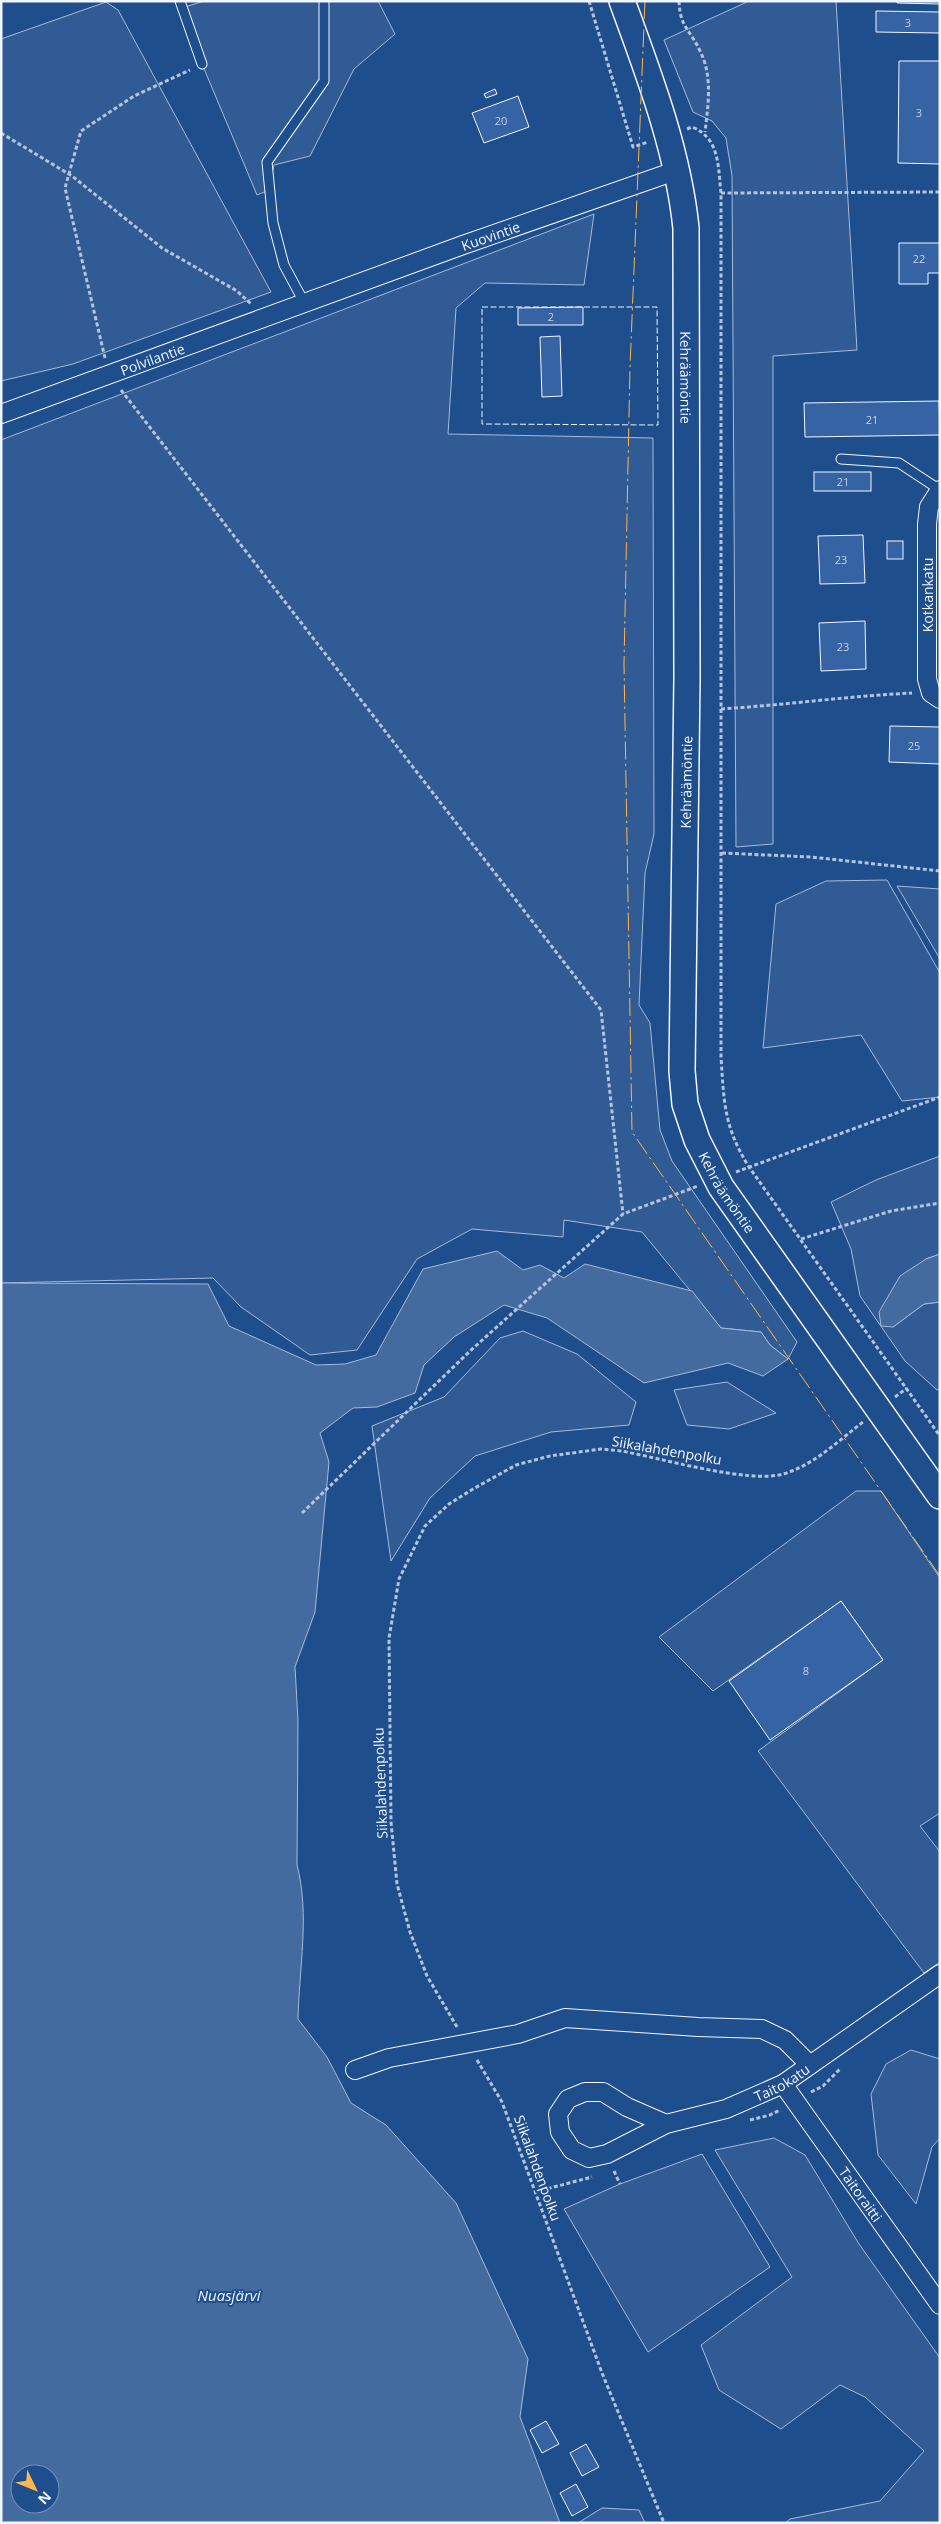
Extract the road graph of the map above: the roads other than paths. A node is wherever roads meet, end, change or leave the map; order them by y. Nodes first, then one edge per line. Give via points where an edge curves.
1 (180, 1) edge
2 (324, 1) edge
3 (622, 1) edge
4 (202, 64) road end
5 (678, 170) junction
6 (305, 304) junction
7 (1, 414) edge
8 (841, 458) dead end
9 (940, 490) edge
10 (936, 696) edge
11 (940, 1496) edge
12 (940, 1974) edge
13 (810, 2065) junction
14 (355, 2070) dead end
15 (783, 2084) junction
16 (666, 2124) junction
17 (940, 2305) edge

1 - 4 lane
2 - 6 lane via 324,81 268,162 273,223 284,265
3 - 5 street, Kehräämöntie
5 - 6 street, Kuovintie
5 - 11 street, Kehräämöntie via 686,228 687,678 682,1072 685,1104 697,1140 717,1179
6 - 7 street, Polvilantie
8 - 9 lane via 899,463
9 - 10 street, Kotkankatu via 929,507 927,524 927,680
12 - 13 street, Taitokatu
13 - 14 street via 785,2040 762,2029 698,2028 565,2018 518,2034 389,2058
13 - 15 street, Taitokatu
15 - 16 street, Taitokatu via 726,2109
15 - 17 street, Taitoraitti
16 - 16 street, Taitokatu via 607,2154 589,2158 572,2150 560,2132 558,2114 568,2099 585,2092 602,2092 627,2108

